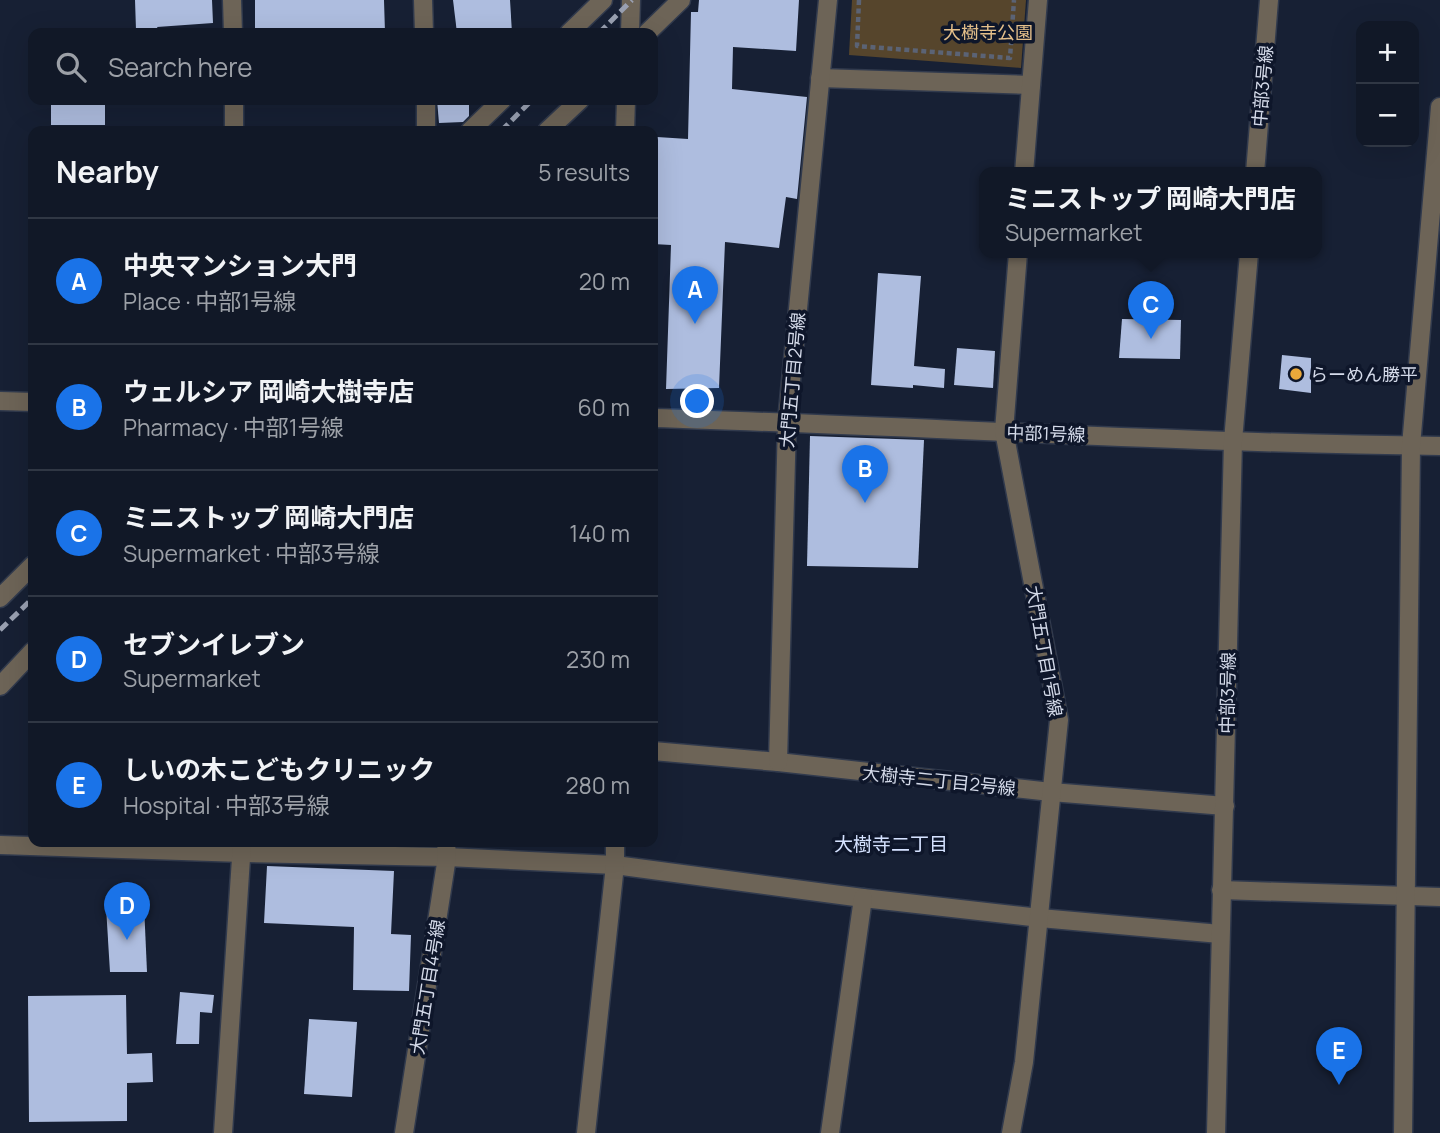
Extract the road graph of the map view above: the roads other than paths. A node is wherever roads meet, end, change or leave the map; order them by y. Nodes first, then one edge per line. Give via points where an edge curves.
1 (232, 0) edge
2 (423, 0) edge
3 (603, 0) edge
4 (631, 0) edge
5 (681, 0) edge
6 (828, 0) edge
7 (1038, 0) edge
8 (1269, 0) edge
9 (233, 28) edge
10 (424, 28) edge
11 (574, 28) edge
12 (630, 28) edge
13 (653, 28) edge
14 (820, 78) junction
15 (1031, 85) junction
16 (234, 105) edge
17 (426, 105) edge
18 (497, 105) edge
19 (575, 105) edge
20 (626, 105) edge
21 (1440, 107) edge
22 (234, 126) edge
23 (426, 126) edge
24 (475, 126) edge
25 (552, 126) edge
26 (625, 126) edge
27 (1024, 167) edge
28 (1255, 167) edge
29 (1018, 258) edge
30 (1249, 258) edge
31 (0, 401) edge
32 (28, 402) edge
33 (658, 418) edge
34 (786, 422) junction
35 (1004, 431) junction
36 (1234, 441) junction
37 (1411, 446) junction
38 (1440, 446) edge
39 (28, 570) edge
40 (0, 598) edge
41 (28, 656) edge
42 (0, 686) edge
43 (658, 751) edge
44 (778, 762) junction
45 (1051, 792) junction
46 (1225, 806) junction
47 (0, 845) edge
48 (28, 845) edge
49 (161, 847) edge
50 (615, 847) edge
51 (242, 848) edge
52 (446, 849) edge
53 (615, 865) junction
54 (1221, 890) junction
55 (1405, 896) junction
56 (1440, 897) edge
57 (863, 898) junction
58 (1040, 918) junction
59 (1220, 934) junction
60 (223, 1133) edge
61 (404, 1133) edge
62 (586, 1133) edge
63 (830, 1133) edge
64 (1012, 1133) edge
65 (1216, 1133) edge
66 (1403, 1133) edge

1 - 9 street
2 - 10 street
3 - 11 street
4 - 12 street
5 - 13 street
6 - 14 street, 大門五丁目2号線
7 - 15 street
8 - 28 street, 中部3号線
14 - 15 street
14 - 34 street, 大門五丁目2号線
15 - 27 street
16 - 22 street
17 - 23 street
18 - 24 street
19 - 25 street
20 - 26 street
21 - 37 street
29 - 35 street, 大門五丁目1号線
30 - 36 street, 中部3号線
31 - 32 street
33 - 34 street, 中部1号線
34 - 35 street, 中部1号線
34 - 44 street, 大門五丁目2号線
35 - 36 street, 中部1号線
35 - 45 street, 大門五丁目1号線 via 1059,720
36 - 37 street, 中部1号線
36 - 46 street, 中部3号線
37 - 38 street, 中部1号線
37 - 55 street
39 - 40 street
41 - 42 street
43 - 44 street, 大樹寺二丁目2号線
44 - 45 street, 大樹寺二丁目2号線
45 - 46 street, 大樹寺二丁目2号線
45 - 58 street, 大門五丁目1号線
46 - 54 street, 中部3号線
47 - 48 street
49 - 51 street
50 - 53 street
51 - 52 street
51 - 60 street
52 - 53 street
52 - 61 street, 大門五丁目4号線
53 - 57 street
53 - 62 street
54 - 55 street
54 - 59 street, 中部3号線
55 - 56 street
55 - 66 street
57 - 58 street
57 - 63 street
58 - 59 street
58 - 64 street, 大門五丁目1号線
59 - 65 street, 中部3号線

